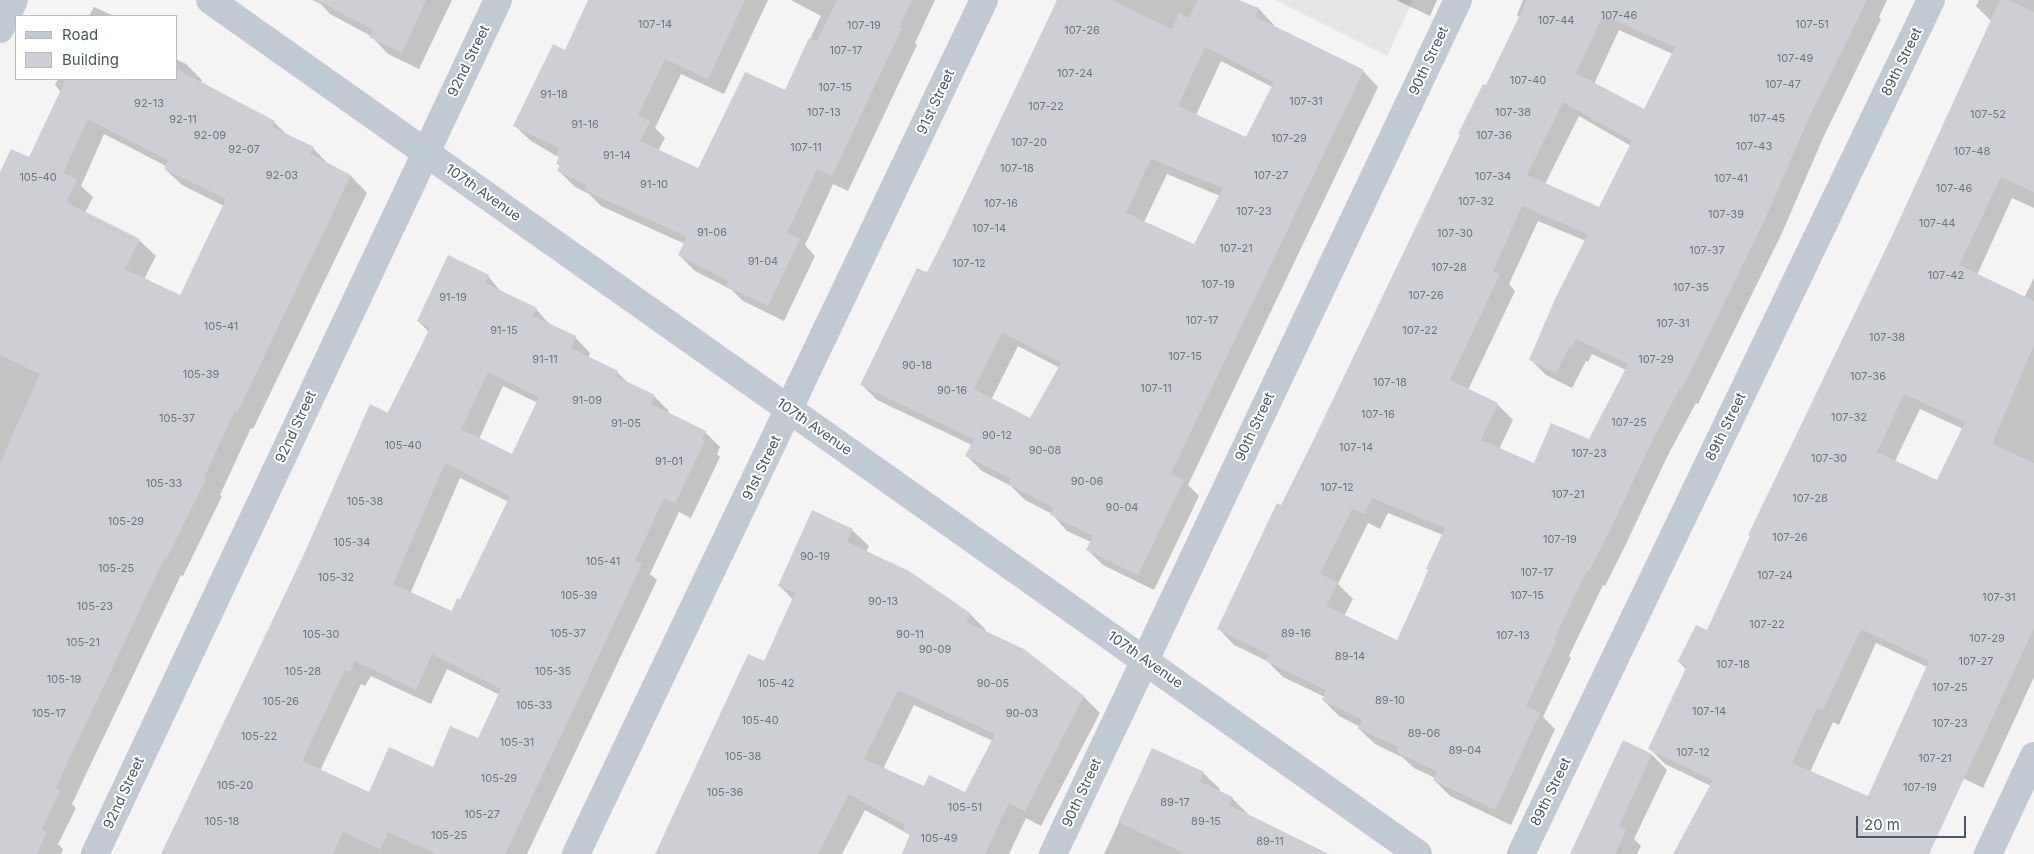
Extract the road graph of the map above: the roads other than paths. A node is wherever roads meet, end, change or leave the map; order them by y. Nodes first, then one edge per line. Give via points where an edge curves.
1 (14, 0) edge
2 (210, 0) edge
3 (498, 0) edge
4 (984, 0) edge
5 (1458, 0) edge
6 (1931, 0) edge
7 (0, 30) edge
8 (426, 152) junction
9 (790, 410) junction
10 (1144, 660) junction
11 (2034, 756) edge
12 (95, 854) edge
13 (576, 854) edge
14 (1053, 854) edge
15 (1418, 854) edge
16 (1522, 854) edge
17 (1988, 854) edge

1 - 7 street
2 - 8 street, 107th Avenue
3 - 8 street, 92nd Street
4 - 9 street, 91st Street
5 - 10 street, 90th Street
6 - 16 street, 89th Street
8 - 9 street, 107th Avenue
8 - 12 street, 92nd Street
9 - 10 street, 107th Avenue
9 - 13 street, 91st Street
10 - 14 street, 90th Street
10 - 15 street, 107th Avenue
11 - 17 street

